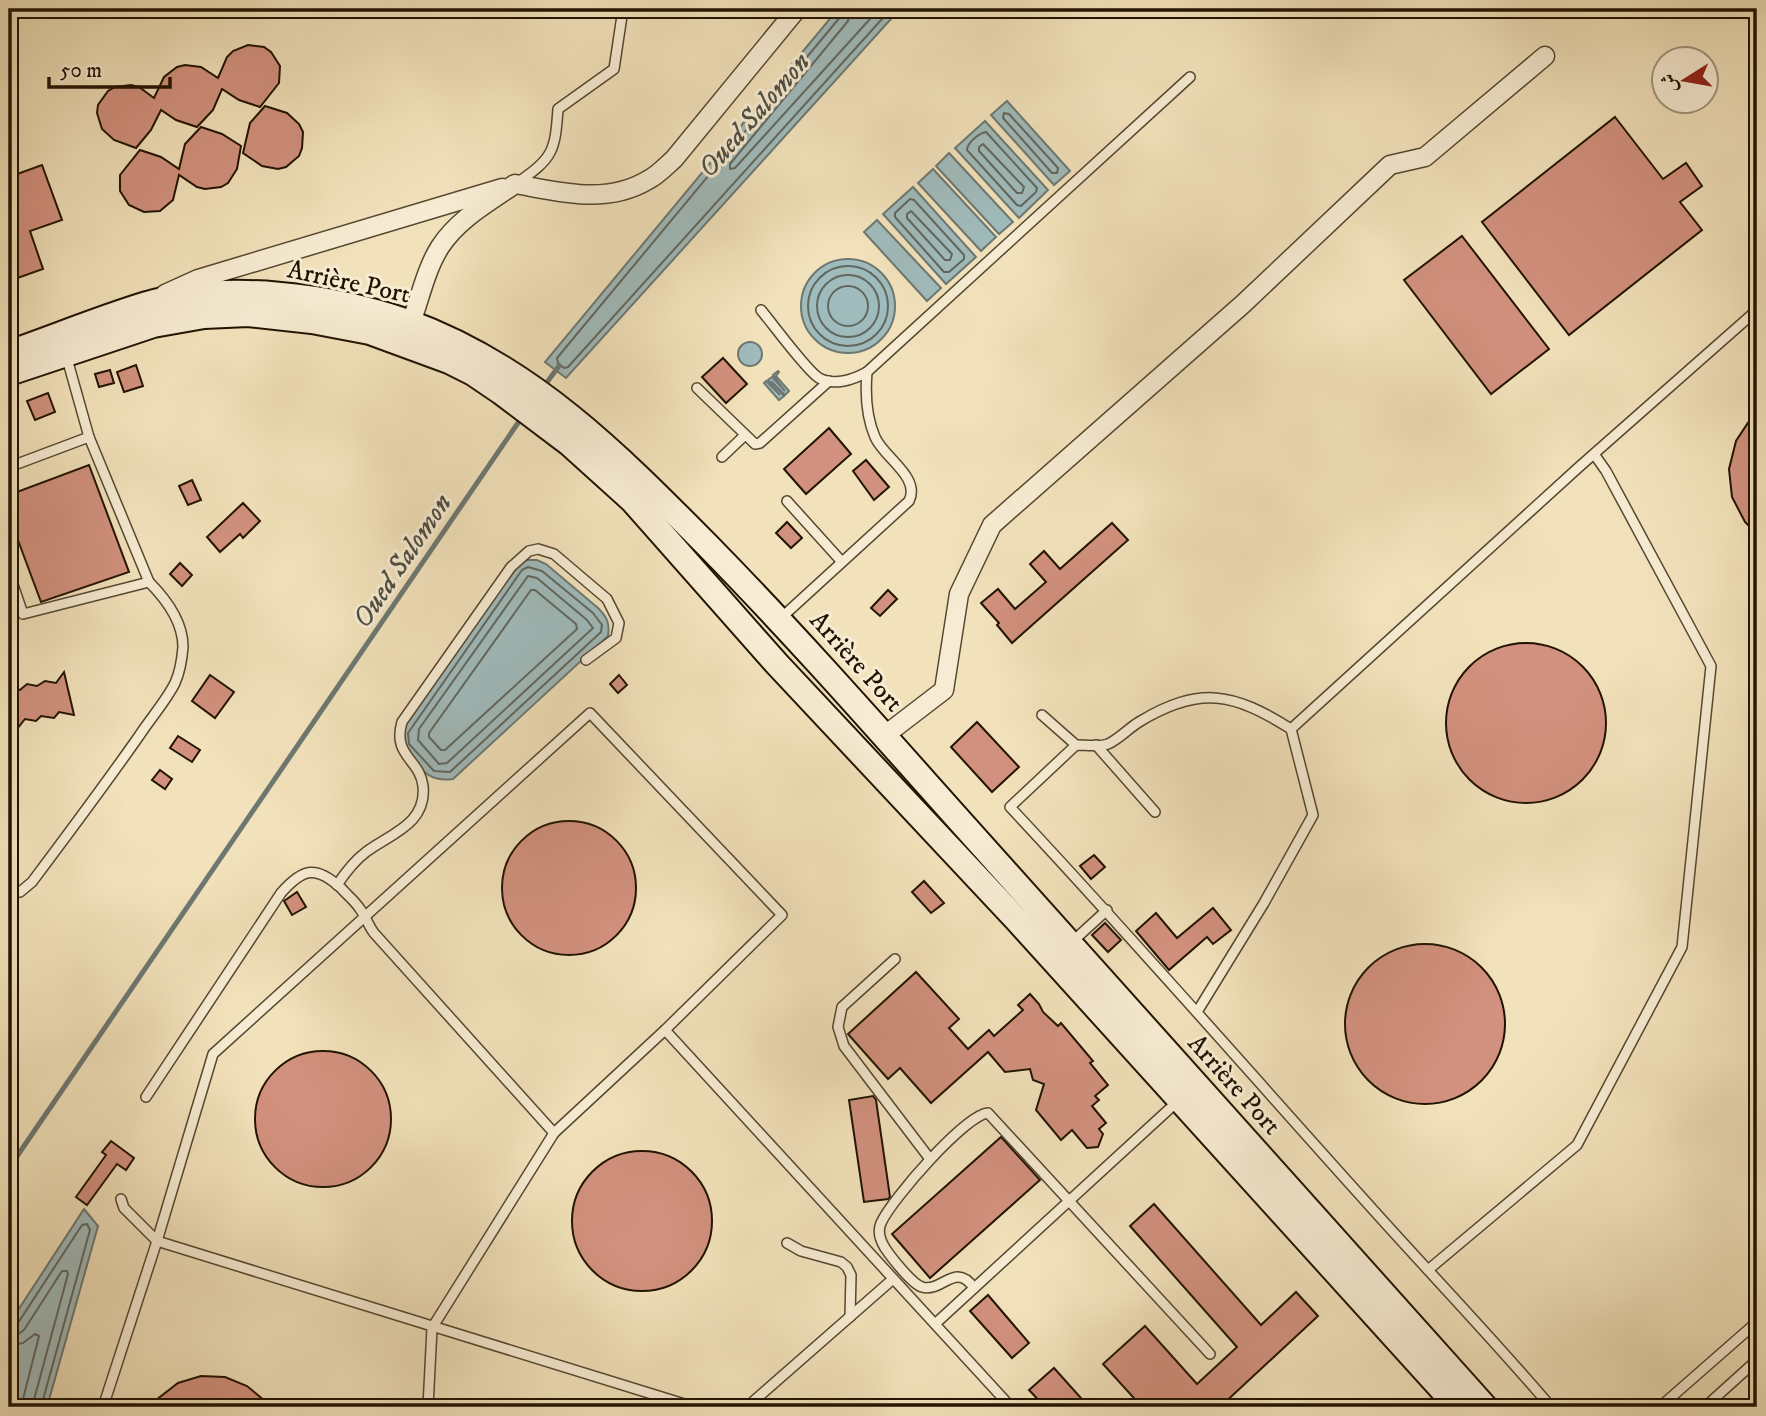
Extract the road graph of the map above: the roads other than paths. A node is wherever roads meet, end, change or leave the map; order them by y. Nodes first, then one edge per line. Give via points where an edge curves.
1 (623, 9) edge
2 (797, 9) edge
3 (1545, 56) dead end
4 (1189, 78) dead end
5 (515, 184) junction
6 (150, 303) junction
7 (761, 310) dead end
8 (1757, 310) edge
9 (411, 323) junction
10 (9, 353) edge
11 (65, 353) junction
12 (867, 372) junction
13 (9, 373) edge
14 (817, 377) junction
15 (829, 381) junction
16 (507, 383) junction
17 (697, 387) dead end
18 (819, 390) junction
19 (554, 417) junction
20 (744, 436) junction
21 (89, 437) junction
22 (1594, 454) junction
23 (722, 457) dead end
24 (9, 467) edge
25 (787, 501) dead end
26 (842, 562) junction
27 (9, 573) edge
28 (149, 582) junction
29 (779, 619) junction
30 (586, 660) dead end
31 (1042, 715) dead end
32 (1291, 729) junction
33 (884, 736) junction
34 (1076, 745) junction
35 (1096, 745) junction
36 (1155, 812) dead end
37 (338, 886) junction
38 (9, 893) edge
39 (1107, 910) junction
40 (364, 915) junction
41 (1061, 952) junction
42 (895, 959) dead end
43 (1197, 1012) junction
44 (665, 1030) junction
45 (146, 1097) dead end
46 (1180, 1100) junction
47 (554, 1133) junction
48 (930, 1159) junction
49 (121, 1199) dead end
50 (1069, 1202) junction
51 (157, 1241) junction
52 (787, 1243) dead end
53 (1428, 1270) junction
54 (893, 1279) junction
55 (974, 1288) junction
56 (850, 1317) junction
57 (1757, 1322) edge
58 (935, 1324) junction
59 (432, 1328) junction
60 (1210, 1354) dead end
61 (1757, 1360) edge
62 (103, 1407) edge
63 (428, 1407) edge
64 (694, 1407) edge
65 (747, 1407) edge
66 (1011, 1407) edge
67 (1458, 1407) edge
68 (1485, 1407) edge
69 (1551, 1407) edge
70 (1660, 1407) edge
71 (1705, 1407) edge

1 - 5 lane via 614,69 558,109 556,142 543,165
2 - 5 street via 674,159 650,180 598,196
3 - 33 street via 1425,157 1390,165 1243,304 992,525 959,594 944,690
4 - 12 lane
5 - 6 street via 198,279
5 - 9 street via 461,223 441,246
6 - 9 street, Arrière Port via 248,293 315,300
6 - 10 street, Arrière Port
7 - 14 lane
8 - 22 lane
9 - 16 street, Arrière Port via 489,358
11 - 13 street, Arrière Port
11 - 16 street, Arrière Port via 153,325 248,314 370,332
11 - 21 lane
12 - 15 lane
12 - 26 lane via 865,397 876,441 906,477 912,494
14 - 15 lane
14 - 18 lane
15 - 18 lane
16 - 19 street, Arrière Port
17 - 20 lane
18 - 20 lane via 760,443
19 - 29 street, Arrière Port via 618,456
19 - 41 street, Arrière Port via 777,664
20 - 23 lane
21 - 24 lane
21 - 28 lane
22 - 32 lane
22 - 53 lane via 1711,666 1682,947 1577,1145
25 - 26 lane
26 - 29 lane
27 - 28 lane via 23,614
28 - 38 lane via 164,597 181,633 180,669 174,685 32,882 20,892
29 - 33 street, Arrière Port
30 - 37 lane via 616,638 619,623 607,599 554,554 529,551 511,567 401,722 402,752 423,787 419,811 401,830 364,853
31 - 34 lane
32 - 35 lane via 1233,699 1202,697 1176,703 1139,721 1107,745
32 - 43 lane via 1313,815
33 - 41 street, Arrière Port
34 - 35 lane
34 - 39 lane via 1010,807
35 - 36 lane
37 - 40 lane
37 - 45 lane via 311,872 288,886
39 - 41 lane
39 - 43 lane
40 - 44 lane via 590,713 782,915
40 - 47 lane via 374,933
40 - 51 lane via 213,1054
41 - 46 street, Arrière Port
41 - 68 street, Arrière Port
42 - 48 lane via 842,1007 838,1027 844,1046
43 - 53 lane
44 - 47 lane
44 - 54 lane
46 - 50 lane
46 - 67 street, Arrière Port
47 - 59 lane
48 - 50 lane via 988,1112
48 - 55 lane via 880,1223 879,1237 917,1285 929,1287 956,1277
49 - 51 lane via 124,1208
50 - 55 lane
50 - 60 lane
51 - 59 lane
51 - 62 lane
52 - 56 lane via 847,1267 851,1275
53 - 69 lane
54 - 56 lane
54 - 58 lane
55 - 58 lane
56 - 65 lane
57 - 70 lane
58 - 66 lane
59 - 63 lane
59 - 64 lane
61 - 71 lane

